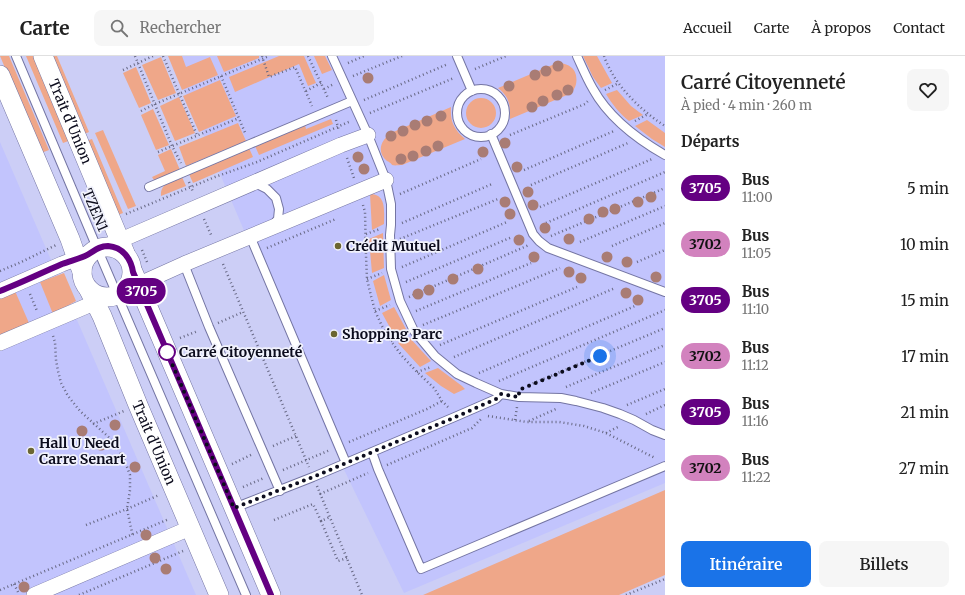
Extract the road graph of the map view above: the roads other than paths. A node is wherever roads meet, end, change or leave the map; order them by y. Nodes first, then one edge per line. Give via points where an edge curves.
1 (16, 56) edge
2 (43, 56) edge
3 (332, 56) edge
4 (457, 56) edge
5 (577, 56) edge
6 (0, 75) edge
7 (472, 92) junction
8 (352, 101) junction
9 (491, 134) junction
10 (368, 136) junction
11 (665, 155) edge
12 (386, 180) junction
13 (254, 183) junction
14 (149, 187) dead end
15 (270, 228) junction
16 (250, 236) junction
17 (99, 253) junction
18 (184, 264) junction
19 (115, 290) junction
20 (0, 291) edge
21 (665, 292) edge
22 (0, 343) edge
23 (501, 394) junction
24 (665, 435) edge
25 (372, 452) junction
26 (662, 462) edge
27 (346, 463) junction
28 (280, 491) junction
29 (234, 508) junction
30 (190, 528) junction
31 (34, 595) edge
32 (219, 595) edge
33 (246, 595) edge
34 (271, 595) edge

1 - 17 lane, TZEN1
2 - 17 street, Trait d'Union via 112,220
3 - 8 lane
4 - 7 lane
5 - 11 lane via 596,95 610,112 631,133
6 - 17 street, Trait d'Union via 70,239
7 - 9 lane via 492,92 502,104 504,119 501,126
7 - 9 lane via 459,104 457,112 461,126 473,136
8 - 10 lane
8 - 14 lane
9 - 21 lane via 533,234 540,241 548,248
10 - 12 lane
10 - 13 street
12 - 15 street
12 - 23 lane via 391,204 391,269 414,331 435,356 458,374
13 - 15 lane via 267,189 276,198 278,219
13 - 17 street
15 - 16 street
16 - 18 street
16 - 27 lane
17 - 19 lane, TZEN1
17 - 19 street, Trait d'Union via 129,259 132,265
17 - 19 street, Trait d'Union via 82,278 85,284
17 - 20 street via 62,264
18 - 19 street
18 - 28 lane
19 - 22 street
19 - 29 street, Trait d'Union
19 - 30 street, Trait d'Union
19 - 33 lane, TZEN1
23 - 24 lane via 576,401 603,408
23 - 25 lane via 496,399
25 - 26 lane via 421,569
25 - 27 lane
27 - 28 lane
28 - 29 lane
29 - 34 street, Trait d'Union
30 - 31 street
30 - 32 street, Trait d'Union

